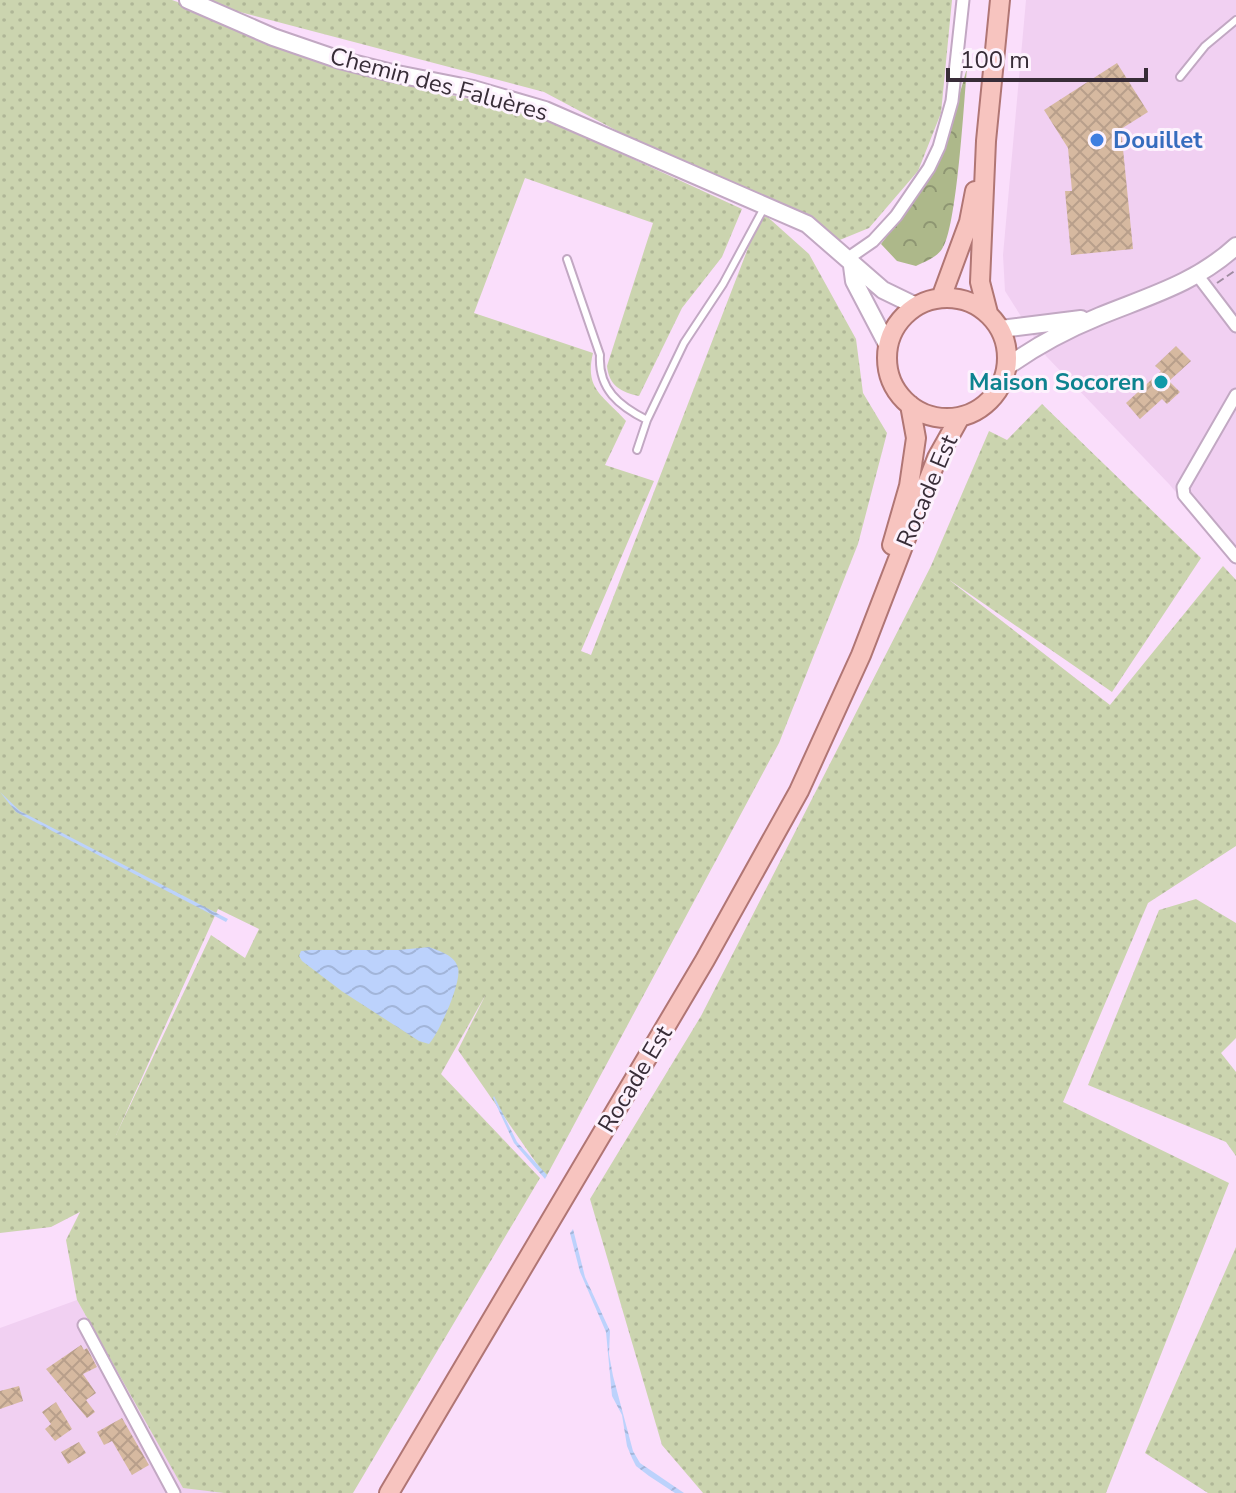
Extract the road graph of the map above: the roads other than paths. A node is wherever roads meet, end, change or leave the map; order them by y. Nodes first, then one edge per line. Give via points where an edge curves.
1 (188, 0) edge
2 (963, 0) edge
3 (1000, 0) edge
4 (1236, 20) edge
5 (1180, 77) dead end
6 (986, 141) junction
7 (765, 206) junction
8 (1236, 246) edge
9 (567, 259) dead end
10 (850, 263) junction
11 (1203, 282) junction
12 (941, 298) junction
13 (916, 306) junction
14 (988, 313) junction
15 (1098, 317) junction
16 (1236, 326) edge
17 (1001, 329) junction
18 (888, 346) junction
19 (1008, 366) junction
20 (1236, 395) edge
21 (910, 405) junction
22 (960, 417) junction
23 (647, 420) junction
24 (637, 450) dead end
25 (1236, 557) edge
26 (861, 655) junction
27 (84, 1325) dead end
28 (174, 1493) edge
29 (389, 1493) edge

1 - 7 street, Chemin des Faluères via 340,60 545,110
2 - 10 street via 952,101 939,147 896,216
3 - 6 main road
4 - 5 lane
6 - 12 main road via 969,222
6 - 14 main road via 980,282
7 - 10 street, Chemin des Faluères via 807,224
7 - 23 lane via 684,343
8 - 11 street
9 - 23 lane via 609,391 624,408
10 - 13 street, Chemin des Faluères via 883,290
10 - 18 street, Chemin des Faluères
11 - 15 street
11 - 16 street
12 - 13 main road
12 - 14 main road via 959,298
13 - 18 main road via 898,324
14 - 17 main road
15 - 17 street
15 - 19 street
17 - 19 main road
18 - 21 main road via 891,379
19 - 22 main road via 992,399
20 - 25 street via 1183,487 1184,495
21 - 22 main road via 925,414
21 - 26 main road, Rocade Est via 916,438 909,486
22 - 26 main road, Rocade Est via 937,458
23 - 24 lane
26 - 29 main road, Rocade Est via 799,791 705,960
27 - 28 street

